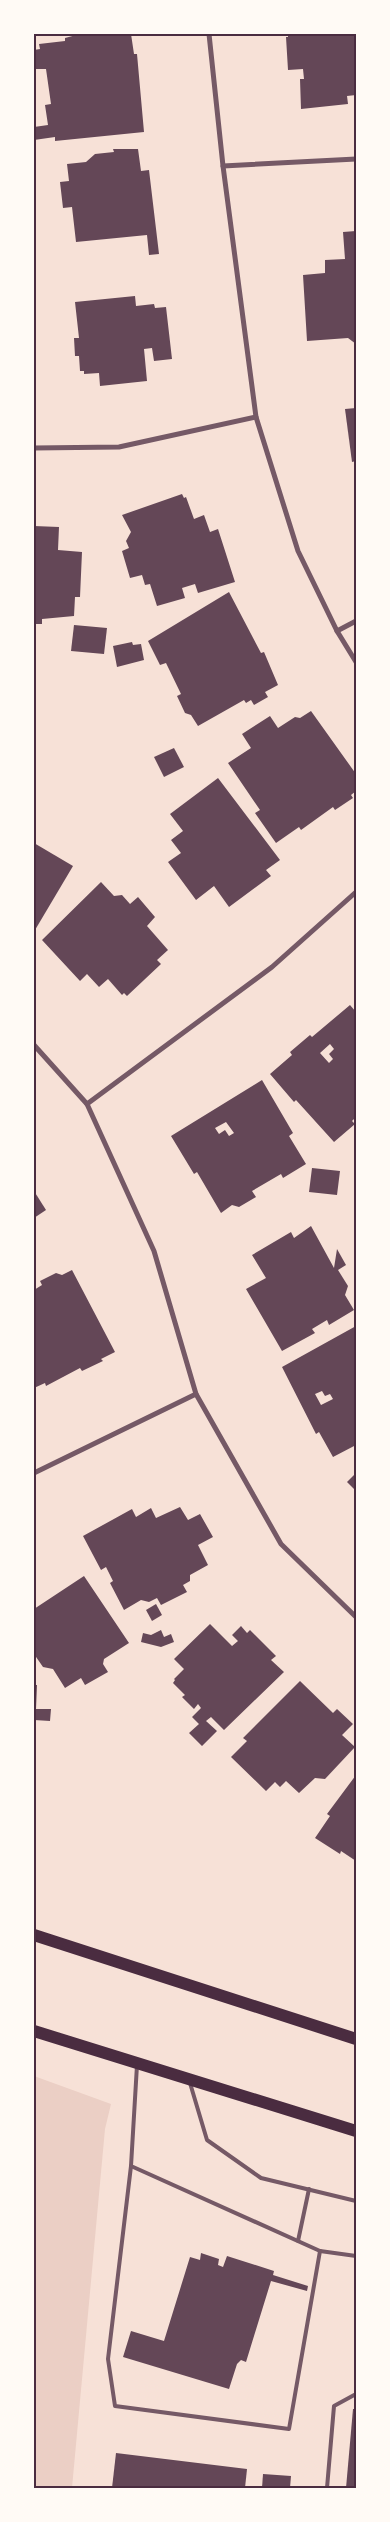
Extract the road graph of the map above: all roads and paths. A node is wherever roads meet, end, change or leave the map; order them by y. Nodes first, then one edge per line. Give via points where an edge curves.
1 (209, 34) edge
2 (356, 159) edge
3 (223, 166) junction
4 (256, 417) junction
5 (34, 448) edge
6 (356, 621) edge
7 (337, 631) junction
8 (356, 662) edge
9 (356, 892) edge
10 (34, 1045) edge
11 (87, 1104) junction
12 (196, 1394) junction
13 (34, 1472) edge
14 (356, 1617) edge
15 (34, 1935) edge
16 (34, 2031) edge
17 (356, 2039) edge
18 (137, 2065) junction
19 (189, 2081) junction
20 (356, 2131) edge
21 (131, 2166) junction
22 (310, 2190) junction
23 (356, 2201) edge
24 (298, 2241) junction
25 (320, 2251) junction
26 (356, 2256) edge
27 (356, 2394) edge
28 (327, 2488) edge

1 - 3 street
2 - 3 street
3 - 4 street
4 - 5 street via 120,446
4 - 7 street via 298,551
6 - 7 street
7 - 8 street
9 - 11 street via 272,967
10 - 11 street
11 - 12 street via 154,1251
12 - 13 street
12 - 14 street via 281,1544
15 - 17 main road
16 - 18 main road
18 - 19 main road
18 - 21 lane
19 - 20 main road
19 - 22 lane via 207,2140 262,2178
21 - 24 lane
21 - 25 lane via 108,2359 115,2406 289,2429
22 - 23 lane
22 - 24 lane
24 - 25 lane
25 - 26 lane
27 - 28 lane via 334,2406

